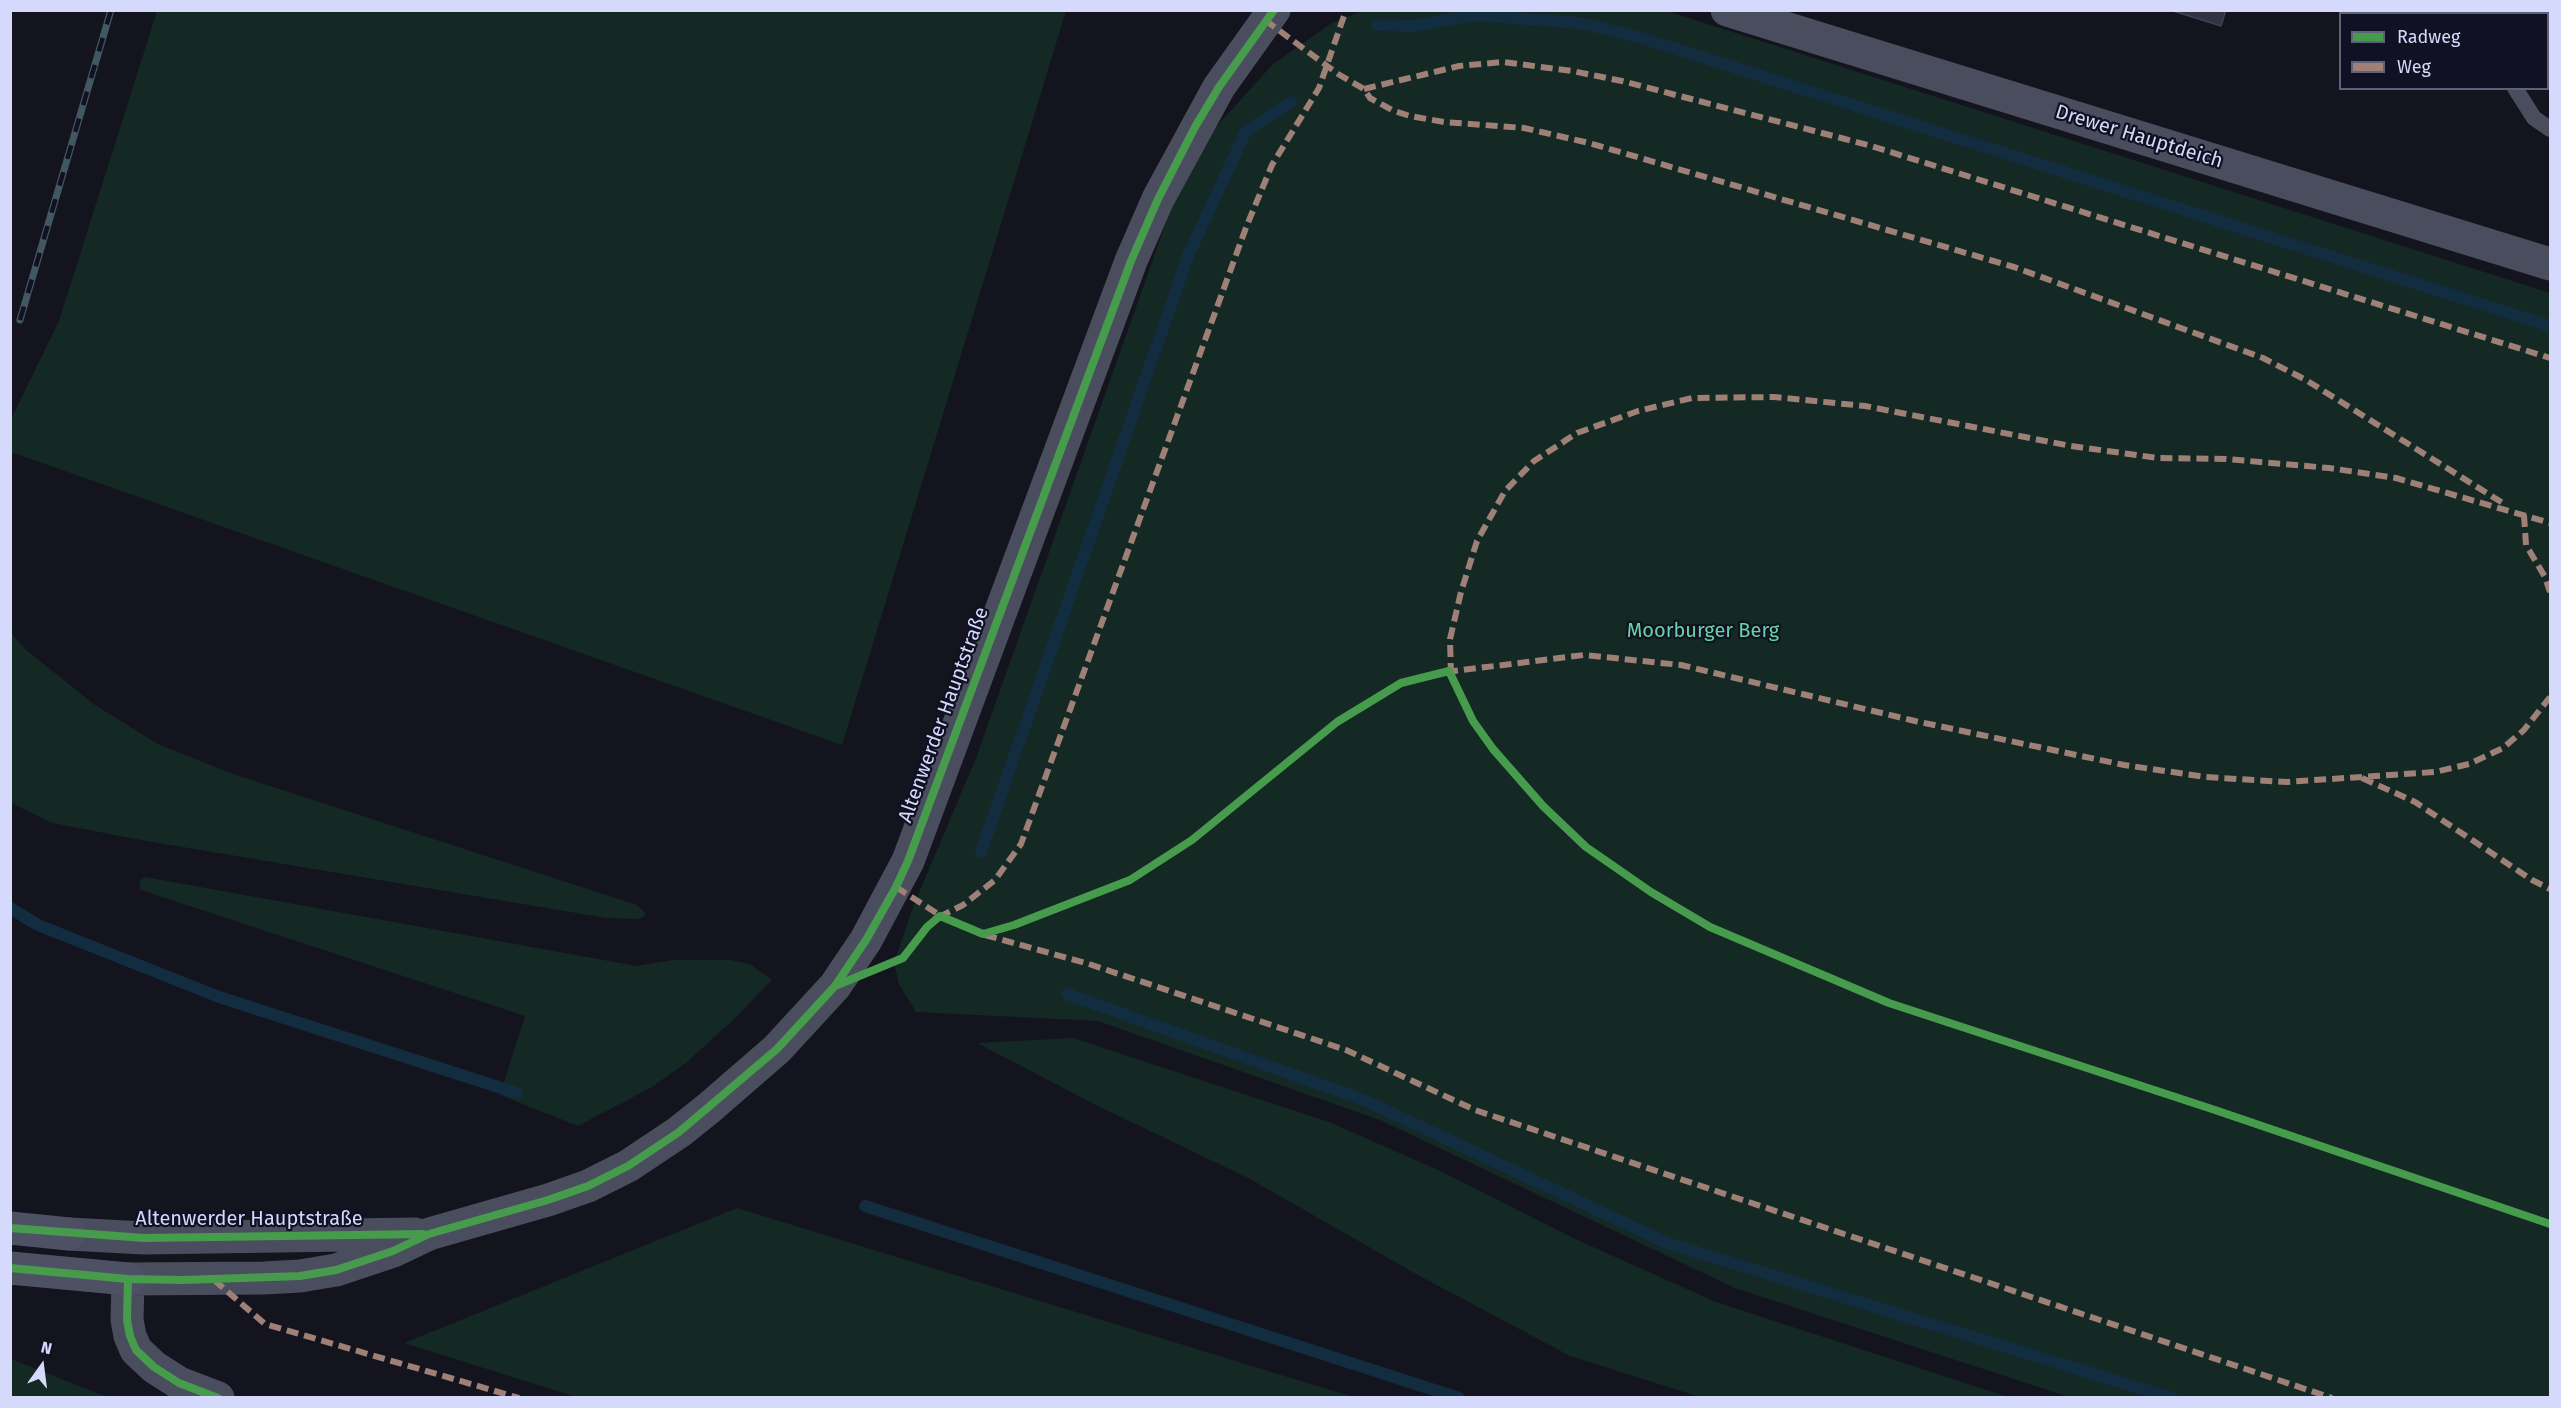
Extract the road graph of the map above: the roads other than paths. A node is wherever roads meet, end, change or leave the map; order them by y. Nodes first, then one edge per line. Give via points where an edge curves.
1 (1274, 10) edge
2 (1727, 10) edge
3 (2516, 90) edge
4 (2550, 129) edge
5 (2550, 264) edge
6 (10, 1228) edge
7 (69, 1234) junction
8 (429, 1234) junction
9 (10, 1268) edge
10 (128, 1279) junction
11 (218, 1398) edge

1 - 8 street, Altenwerder Hauptstraße via 1219,87 1158,199 1127,272 908,861 866,940 835,986 777,1049 679,1132 628,1166 548,1200
2 - 5 street, Drewer Hauptdeich
3 - 4 lane via 2534,118
6 - 7 street
7 - 8 street, Altenwerder Hauptstraße via 144,1238
7 - 10 street
8 - 10 street, Altenwerder Hauptstraße via 368,1260 300,1276
9 - 10 street
10 - 11 street via 127,1320 136,1350 172,1380

